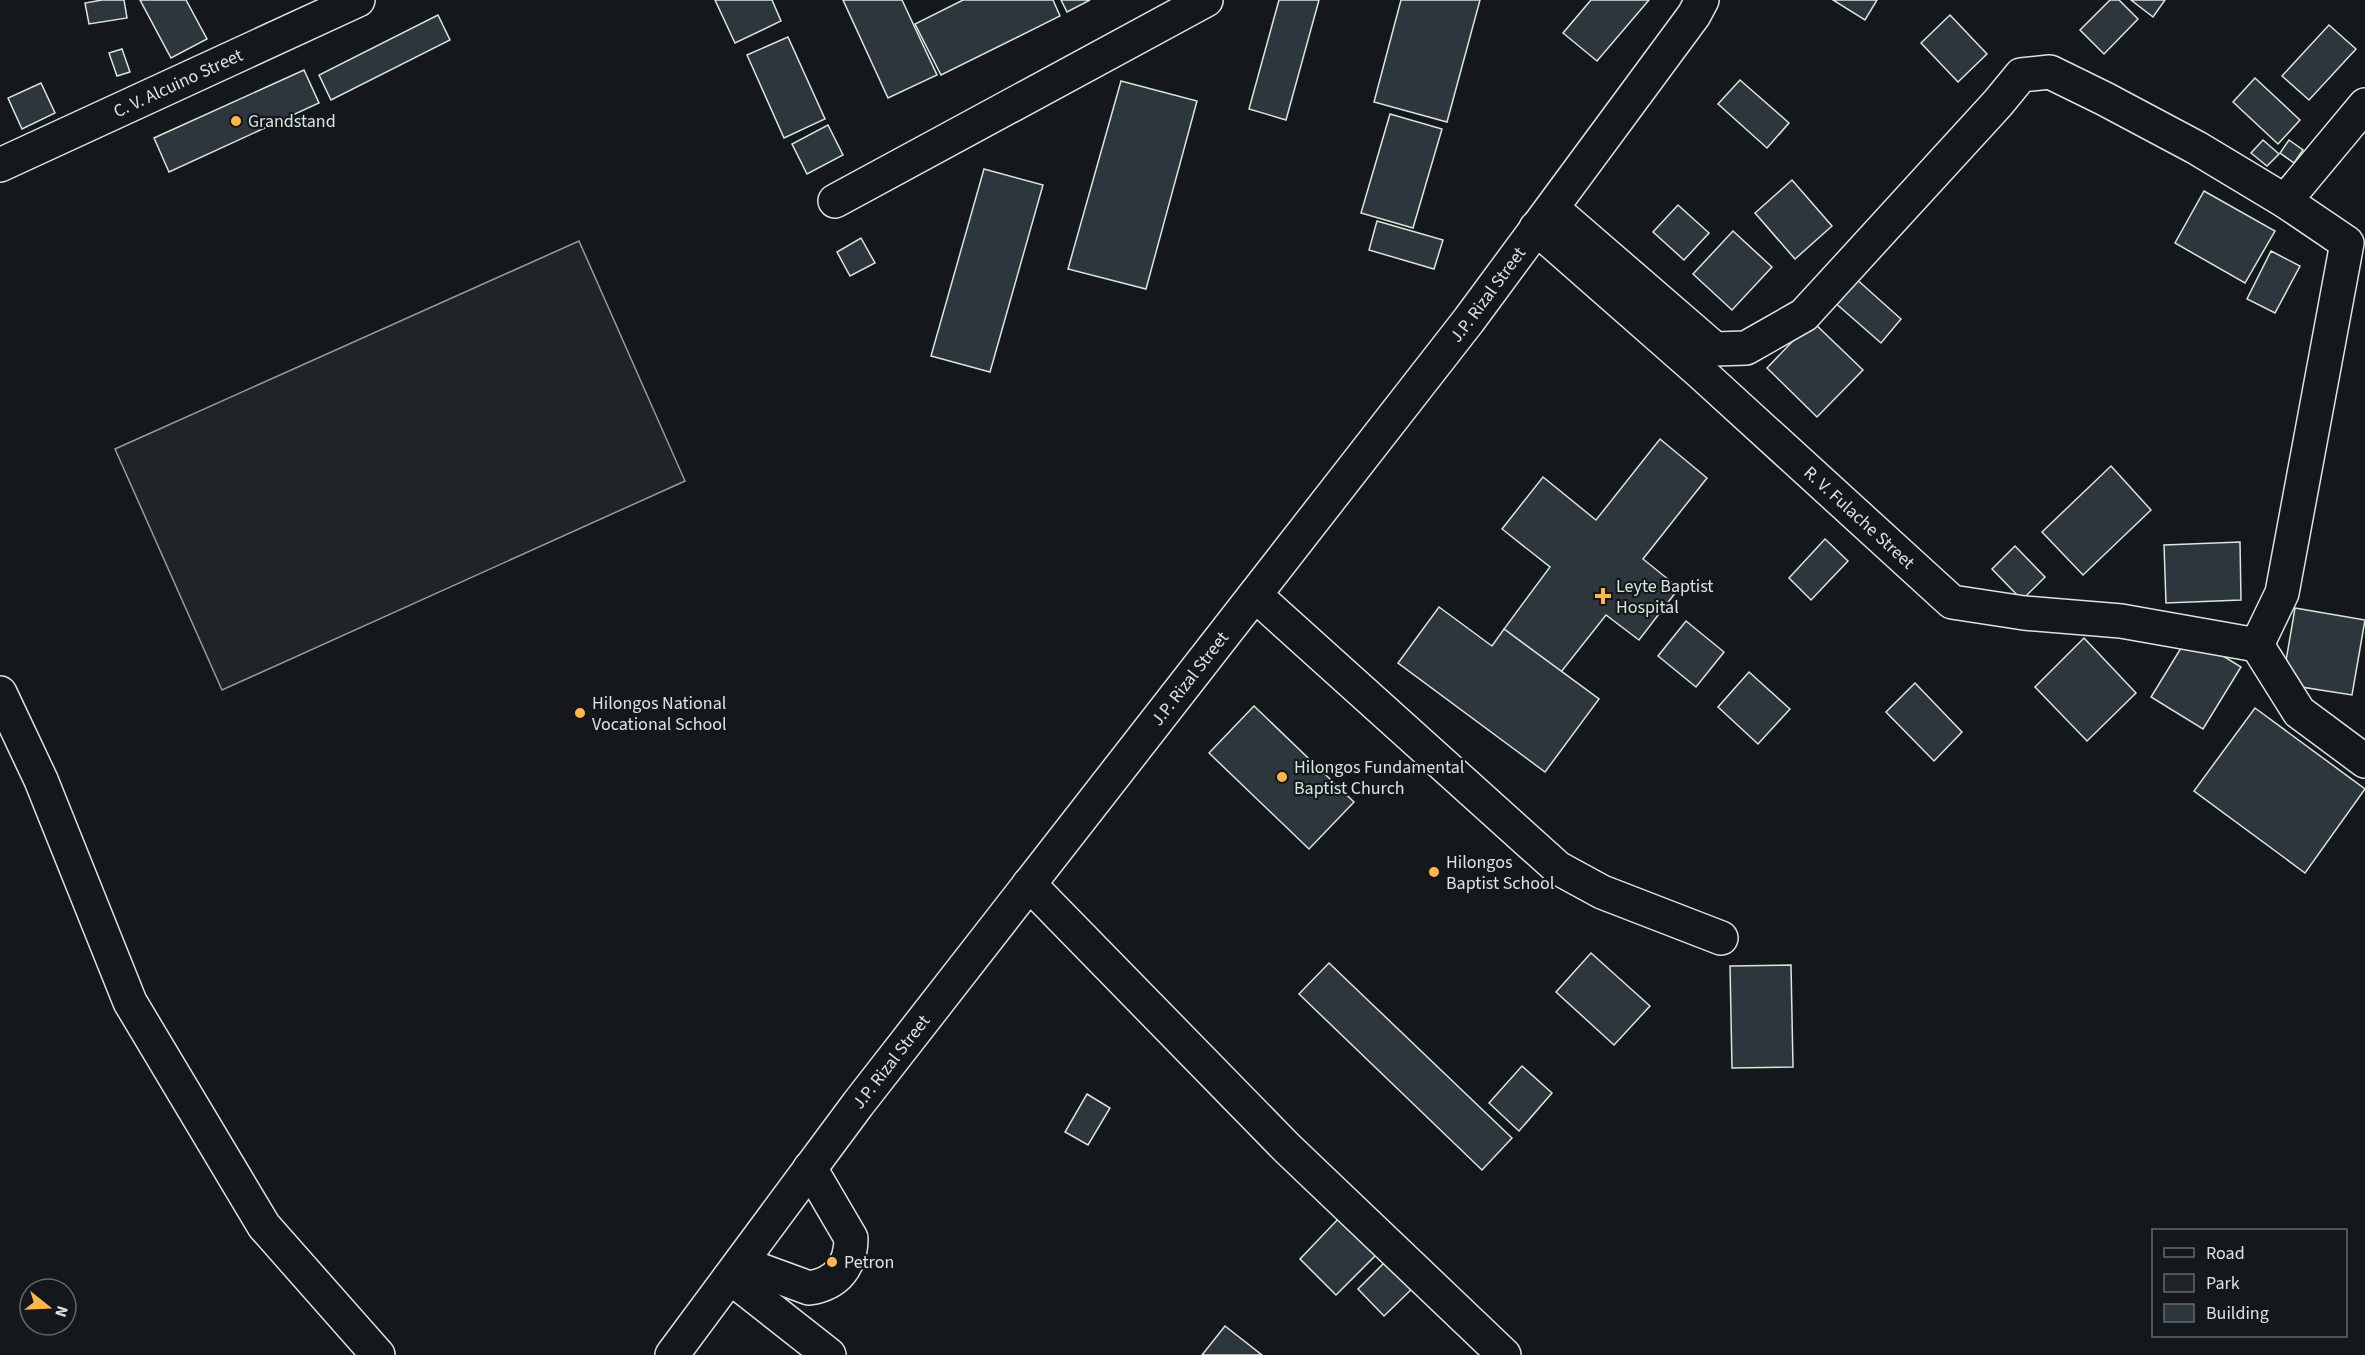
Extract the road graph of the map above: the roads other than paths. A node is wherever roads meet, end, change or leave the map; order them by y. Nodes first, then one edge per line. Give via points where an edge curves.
1 (358, 0) edge
2 (1206, 0) edge
3 (1702, 0) edge
4 (2365, 105) edge
5 (0, 165) edge
6 (835, 201) dead end
7 (2285, 201) junction
8 (1544, 218) junction
9 (1256, 595) junction
10 (2257, 645) junction
11 (0, 693) edge
12 (2365, 761) edge
13 (1029, 884) junction
14 (1721, 938) dead end
15 (810, 1168) junction
16 (735, 1270) junction
17 (378, 1355) edge
18 (672, 1355) edge
19 (829, 1355) edge
20 (1504, 1355) edge

1 - 5 street, C. V. Alcuino Street
2 - 6 street
3 - 8 street, J.P. Rizal Street
4 - 7 street
7 - 8 street via 2197,148 2050,72 2021,75 1804,315 1746,348 1715,350
7 - 10 street via 2347,243 2282,593
8 - 9 street, J.P. Rizal Street
8 - 10 street, R. V. Fulache Street via 1700,372 1952,602 2121,621
9 - 13 street, J.P. Rizal Street
9 - 14 street via 1558,868 1602,892
10 - 12 street via 2299,712
11 - 17 street via 41,780 130,1002 264,1226
13 - 15 street, J.P. Rizal Street
13 - 20 street via 1287,1148
15 - 16 street, J.P. Rizal Street
15 - 16 street via 851,1238 848,1263 841,1273 832,1281 809,1288
16 - 18 street, J.P. Rizal Street
16 - 19 street

